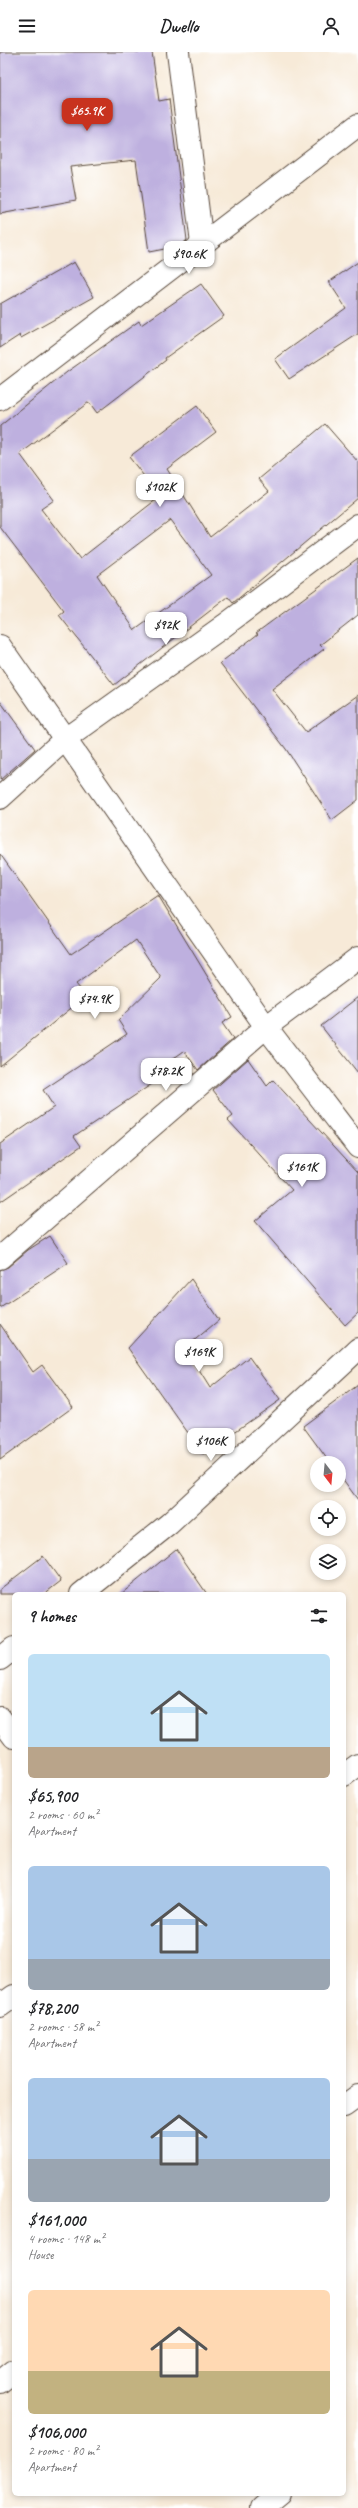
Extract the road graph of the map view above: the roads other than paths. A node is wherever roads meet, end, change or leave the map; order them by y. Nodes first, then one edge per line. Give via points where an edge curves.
1 (178, 52) edge
2 (358, 125) edge
3 (202, 244) junction
4 (0, 399) edge
5 (358, 525) edge
6 (0, 646) edge
7 (64, 740) junction
8 (0, 798) edge
9 (358, 958) edge
10 (266, 1027) junction
11 (358, 1147) edge
12 (0, 1258) edge
13 (358, 1349) edge
14 (84, 1592) edge
15 (12, 1650) edge
16 (0, 1659) edge
17 (0, 1718) edge
18 (12, 1734) edge
19 (358, 1764) edge
20 (346, 1773) edge
21 (12, 1997) edge
22 (0, 2006) edge
23 (358, 2096) edge
24 (346, 2105) edge
25 (12, 2373) edge
26 (0, 2382) edge
27 (277, 2496) edge
28 (262, 2508) edge

1 - 3 street
2 - 3 street
3 - 4 street
5 - 7 street via 226,625
6 - 7 street
7 - 8 street
7 - 10 street
9 - 10 street
10 - 11 street
10 - 12 street
13 - 14 street via 169,1524
15 - 16 street
17 - 18 street
19 - 20 street
21 - 22 street
23 - 24 street
25 - 26 street
27 - 28 street

